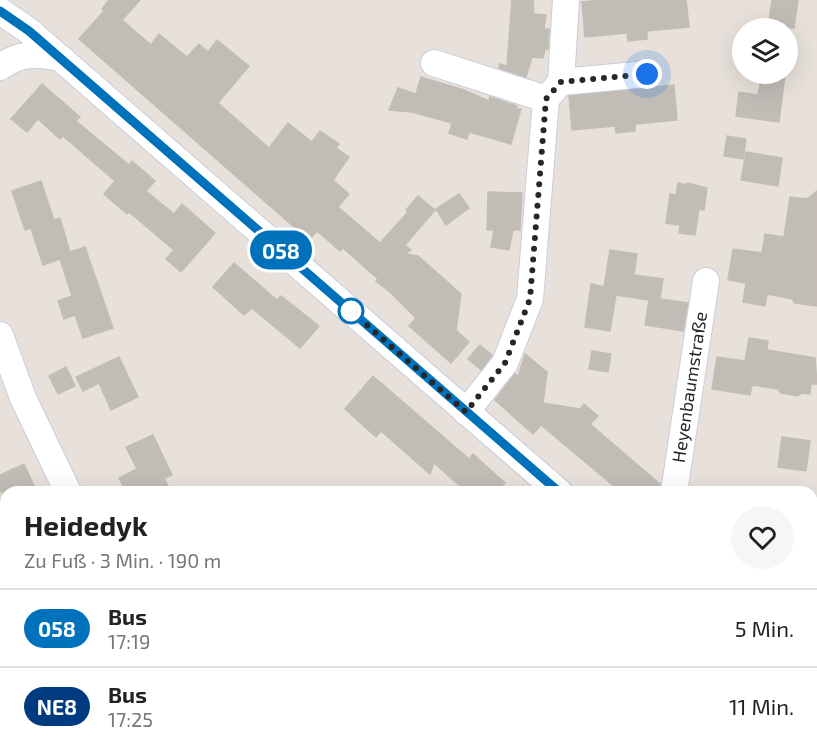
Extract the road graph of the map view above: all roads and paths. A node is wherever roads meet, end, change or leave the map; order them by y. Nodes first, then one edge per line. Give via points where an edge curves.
1 (566, 0) edge
2 (0, 10) edge
3 (60, 58) junction
4 (434, 63) dead end
5 (0, 67) edge
6 (647, 74) dead end
7 (554, 90) junction
8 (706, 281) dead end
9 (0, 335) edge
10 (466, 412) junction
11 (65, 486) edge
12 (553, 486) edge
13 (675, 486) edge

1 - 7 street
2 - 3 street
3 - 5 street via 23,55
3 - 10 street
4 - 7 street
6 - 7 street
7 - 10 street via 530,299 505,363
8 - 13 street, Heyenbaumstraße
9 - 11 street via 23,398
10 - 12 street

